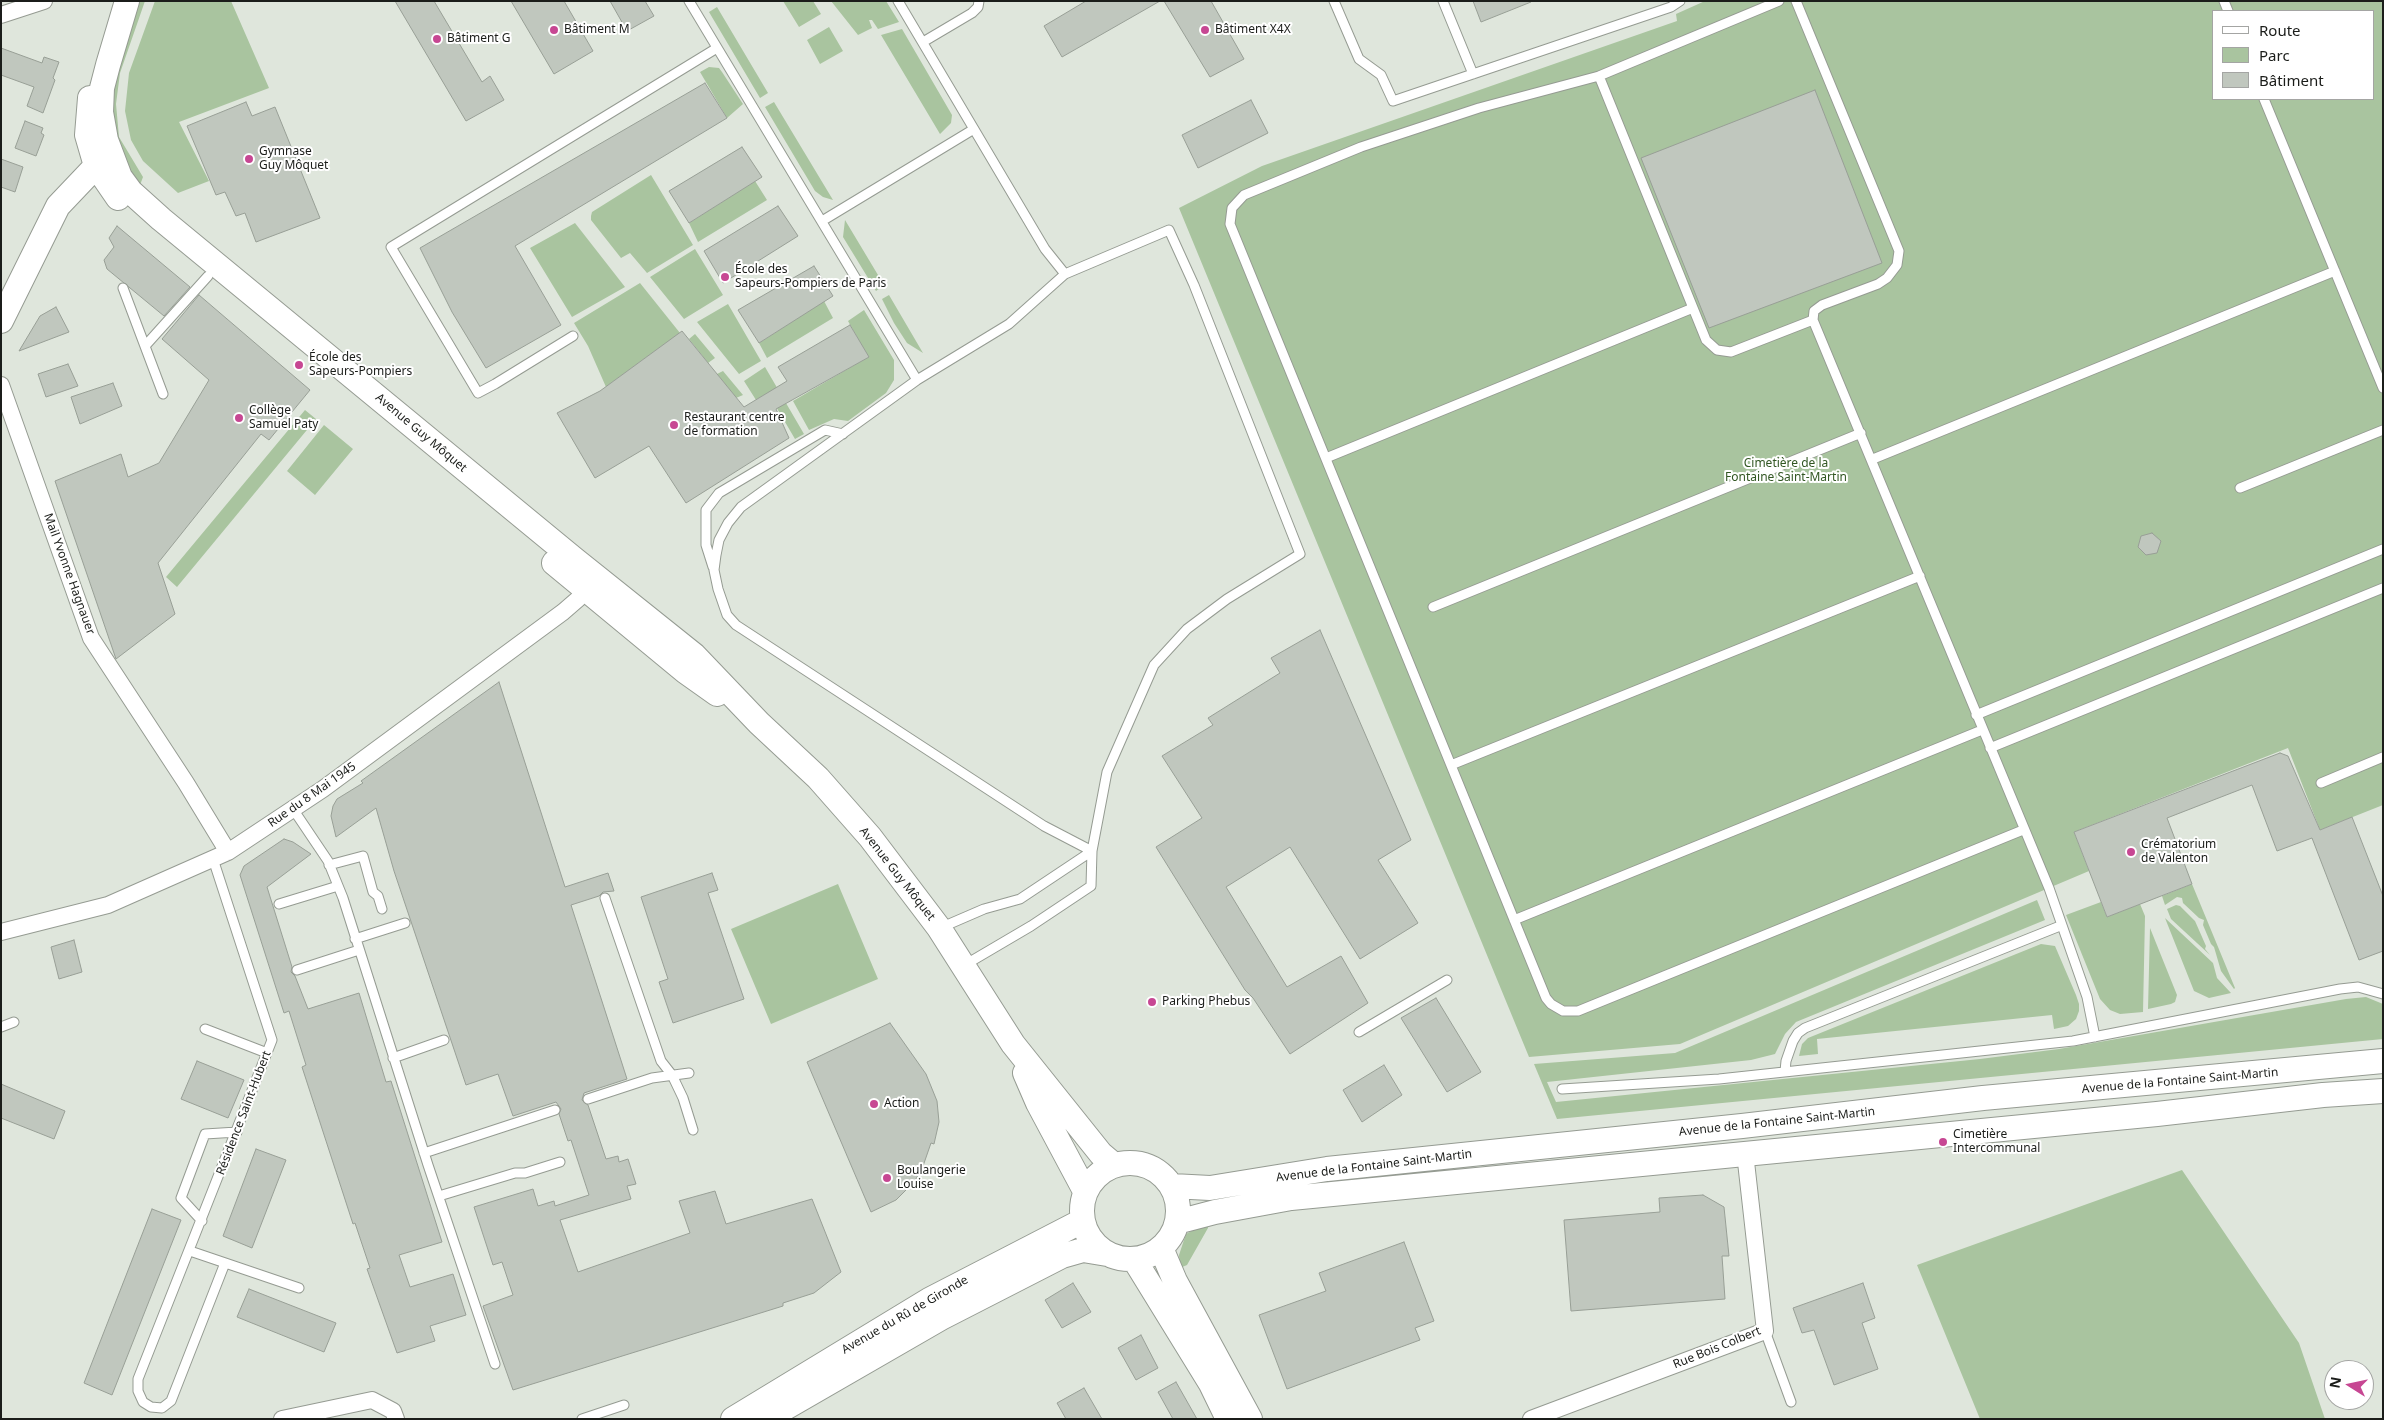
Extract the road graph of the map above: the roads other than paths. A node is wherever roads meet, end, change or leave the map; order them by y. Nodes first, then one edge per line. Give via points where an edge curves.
1 (44, 1) edge
2 (689, 1) edge
3 (898, 1) edge
4 (979, 1) edge
5 (1334, 1) edge
6 (1443, 1) edge
7 (1680, 1) edge
8 (1779, 1) edge
9 (1796, 1) edge
10 (125, 7) edge
11 (1, 15) edge
12 (923, 42) junction
13 (717, 48) junction
14 (1473, 74) junction
15 (1599, 76) junction
16 (2264, 100) edge
17 (974, 129) junction
18 (106, 140) junction
19 (96, 166) junction
20 (120, 177) junction
21 (822, 221) junction
22 (2335, 271) junction
23 (1065, 274) junction
24 (208, 276) junction
25 (123, 288) dead end
26 (1692, 308) junction
27 (1813, 320) junction
28 (1, 321) edge
29 (573, 336) dead end
30 (145, 346) junction
31 (917, 380) junction
32 (1, 385) edge
33 (2383, 388) edge
34 (163, 394) dead end
35 (2383, 430) edge
36 (1861, 433) junction
37 (843, 434) junction
38 (1326, 458) junction
39 (1872, 459) junction
40 (2240, 488) dead end
41 (2383, 549) edge
42 (714, 570) junction
43 (1920, 576) junction
44 (2383, 588) edge
45 (584, 589) junction
46 (1433, 606) dead end
47 (1976, 715) junction
48 (759, 723) junction
49 (1982, 730) junction
50 (1990, 748) junction
51 (2383, 757) edge
52 (1451, 765) junction
53 (2321, 783) dead end
54 (293, 809) junction
55 (2023, 830) junction
56 (1092, 852) junction
57 (220, 855) junction
58 (329, 865) junction
59 (338, 886) junction
60 (605, 898) dead end
61 (279, 904) dead end
62 (382, 909) dead end
63 (1514, 920) junction
64 (405, 923) dead end
65 (2060, 926) junction
66 (939, 928) junction
67 (1, 932) edge
68 (356, 939) junction
69 (359, 950) junction
70 (963, 966) junction
71 (297, 970) dead end
72 (1447, 980) dead end
73 (2383, 994) edge
74 (14, 1022) dead end
75 (1, 1026) edge
76 (205, 1029) dead end
77 (1359, 1032) dead end
78 (2095, 1036) junction
79 (444, 1040) dead end
80 (1012, 1044) junction
81 (267, 1053) junction
82 (394, 1058) junction
83 (2383, 1061) edge
84 (1785, 1071) junction
85 (689, 1073) dead end
86 (672, 1075) junction
87 (2383, 1085) edge
88 (1562, 1089) dead end
89 (2383, 1091) edge
90 (2323, 1095) junction
91 (588, 1099) dead end
92 (555, 1110) dead end
93 (1851, 1114) junction
94 (1742, 1126) junction
95 (693, 1130) dead end
96 (236, 1132) junction
97 (1854, 1142) junction
98 (1745, 1153) junction
99 (424, 1154) junction
100 (560, 1162) dead end
101 (1114, 1165) junction
102 (1172, 1186) junction
103 (1085, 1192) junction
104 (439, 1196) junction
105 (202, 1221) junction
106 (1082, 1221) junction
107 (1177, 1222) junction
108 (1161, 1248) junction
109 (190, 1251) junction
110 (1108, 1254) junction
111 (1134, 1259) junction
112 (225, 1263) junction
113 (299, 1288) dead end
114 (1765, 1331) junction
115 (495, 1364) dead end
116 (1791, 1402) dead end
117 (624, 1405) dead end
118 (282, 1419) edge
119 (396, 1419) edge
120 (582, 1419) edge
121 (733, 1419) edge
122 (766, 1419) edge
123 (1228, 1419) edge
124 (1250, 1419) edge
125 (1531, 1419) edge

1 - 11 street
2 - 13 lane
3 - 12 lane
4 - 12 lane via 972,13
5 - 14 lane via 1359,60 1381,75 1393,101
6 - 14 lane
7 - 14 lane via 1671,7
8 - 15 lane
9 - 27 lane via 1899,251 1897,264 1887,278 1822,304 1814,311
10 - 18 main road, Avenue Guy Môquet via 102,88 101,112
10 - 19 main road, Avenue Guy Môquet via 91,90 87,135
12 - 17 lane
13 - 21 lane
13 - 29 lane via 391,247 478,392
15 - 26 lane
15 - 38 lane via 1479,108 1362,146 1244,195 1237,201 1230,215 1233,233
16 - 22 lane
17 - 21 lane
17 - 23 lane via 1045,249
18 - 19 main road
18 - 20 main road, Avenue Guy Môquet
19 - 20 main road
19 - 24 main road, Avenue Guy Môquet via 116,196
19 - 28 main road via 58,206
20 - 48 main road, Avenue Guy Môquet via 131,192 161,219 694,655
21 - 31 lane
22 - 33 lane
22 - 39 lane
23 - 31 lane via 1009,324
23 - 56 lane via 1169,230 1194,285 1300,554 1227,599 1187,629 1154,665 1107,772
24 - 30 lane
24 - 45 main road, Avenue Guy Môquet via 305,353
25 - 30 lane
26 - 27 lane via 1706,340 1724,352
26 - 38 lane
27 - 36 lane
30 - 34 lane
31 - 37 lane
32 - 57 street, Mail Yvonne Hagnauer via 91,638 186,783
35 - 40 lane
36 - 39 lane
36 - 46 lane
37 - 42 lane via 741,507 719,540
37 - 42 lane via 824,430 719,493 706,510 706,545
38 - 52 lane
39 - 43 lane
41 - 47 lane
42 - 56 lane via 722,604 736,625 1044,826
43 - 47 lane
43 - 52 lane
44 - 50 lane
45 - 48 main road, Avenue Guy Môquet via 686,672
45 - 54 street, Rue du 8 Mai 1945 via 563,612
47 - 49 lane
48 - 66 main road, Avenue Guy Môquet via 818,778 870,837
49 - 50 lane
49 - 63 lane
50 - 55 lane
51 - 53 lane
52 - 63 lane
54 - 57 street, Rue du 8 Mai 1945
54 - 58 lane
55 - 63 lane via 1578,1011 1558,1009 1546,998
55 - 65 lane via 2049,888
56 - 66 lane via 1020,899
56 - 70 lane via 1091,886
57 - 67 street, Rue du 8 Mai 1945 via 108,905
57 - 81 lane, Résidence Saint-Hubert via 272,1040
58 - 59 lane
58 - 62 lane via 363,856 373,892 378,896
59 - 61 lane
59 - 68 lane
60 - 86 lane via 661,1061
64 - 68 lane
65 - 78 lane via 2087,998
65 - 84 lane via 1805,1028 1793,1041
66 - 70 main road, Avenue Guy Môquet
68 - 69 lane
69 - 71 lane
69 - 82 lane
70 - 80 main road, Avenue Guy Môquet
72 - 77 lane
73 - 78 lane via 2358,987 2340,989
74 - 75 lane
76 - 81 lane
78 - 84 lane
79 - 82 lane
80 - 101 main road, Avenue Guy Môquet via 1101,1154
80 - 103 main road, Avenue Guy Môquet via 1038,1103
81 - 96 lane, Résidence Saint-Hubert
82 - 99 lane
83 - 93 main road, Avenue de la Fontaine Saint-Martin via 1983,1098
84 - 88 lane
85 - 86 lane
86 - 91 lane via 652,1078
86 - 95 lane
87 - 90 main road
89 - 90 main road, Avenue de la Fontaine Saint-Martin
90 - 97 main road, Avenue de la Fontaine Saint-Martin
92 - 99 lane
93 - 94 main road, Avenue de la Fontaine Saint-Martin
93 - 97 main road
94 - 98 main road
94 - 102 main road, Avenue de la Fontaine Saint-Martin via 1327,1169 1210,1188
96 - 105 lane, Résidence Saint-Hubert
96 - 105 lane via 205,1134 181,1198
97 - 98 main road, Avenue de la Fontaine Saint-Martin
98 - 107 main road, Avenue de la Fontaine Saint-Martin via 1291,1198
98 - 114 street, Rue Bois Colbert
99 - 104 lane
100 - 104 lane
101 - 102 main road via 1127,1162 1147,1166 1164,1176
101 - 103 main road via 1092,1180
102 - 107 main road via 1178,1204
103 - 106 main road
104 - 115 lane
105 - 109 lane, Résidence Saint-Hubert
106 - 110 main road via 1096,1246
106 - 121 main road, Avenue du Rû de Gironde via 928,1300
107 - 108 main road
108 - 111 main road via 1148,1256
108 - 124 main road via 1175,1281
109 - 112 lane
109 - 112 lane, Résidence Saint-Hubert via 138,1379 138,1391 143,1402 152,1407 162,1408 171,1401
110 - 111 main road
110 - 122 main road, Avenue du Rû de Gironde via 1083,1250 1062,1256 941,1318
111 - 123 main road via 1211,1384
112 - 113 lane
114 - 116 lane
114 - 125 street, Rue Bois Colbert
117 - 120 lane
118 - 119 street via 372,1400 393,1411

